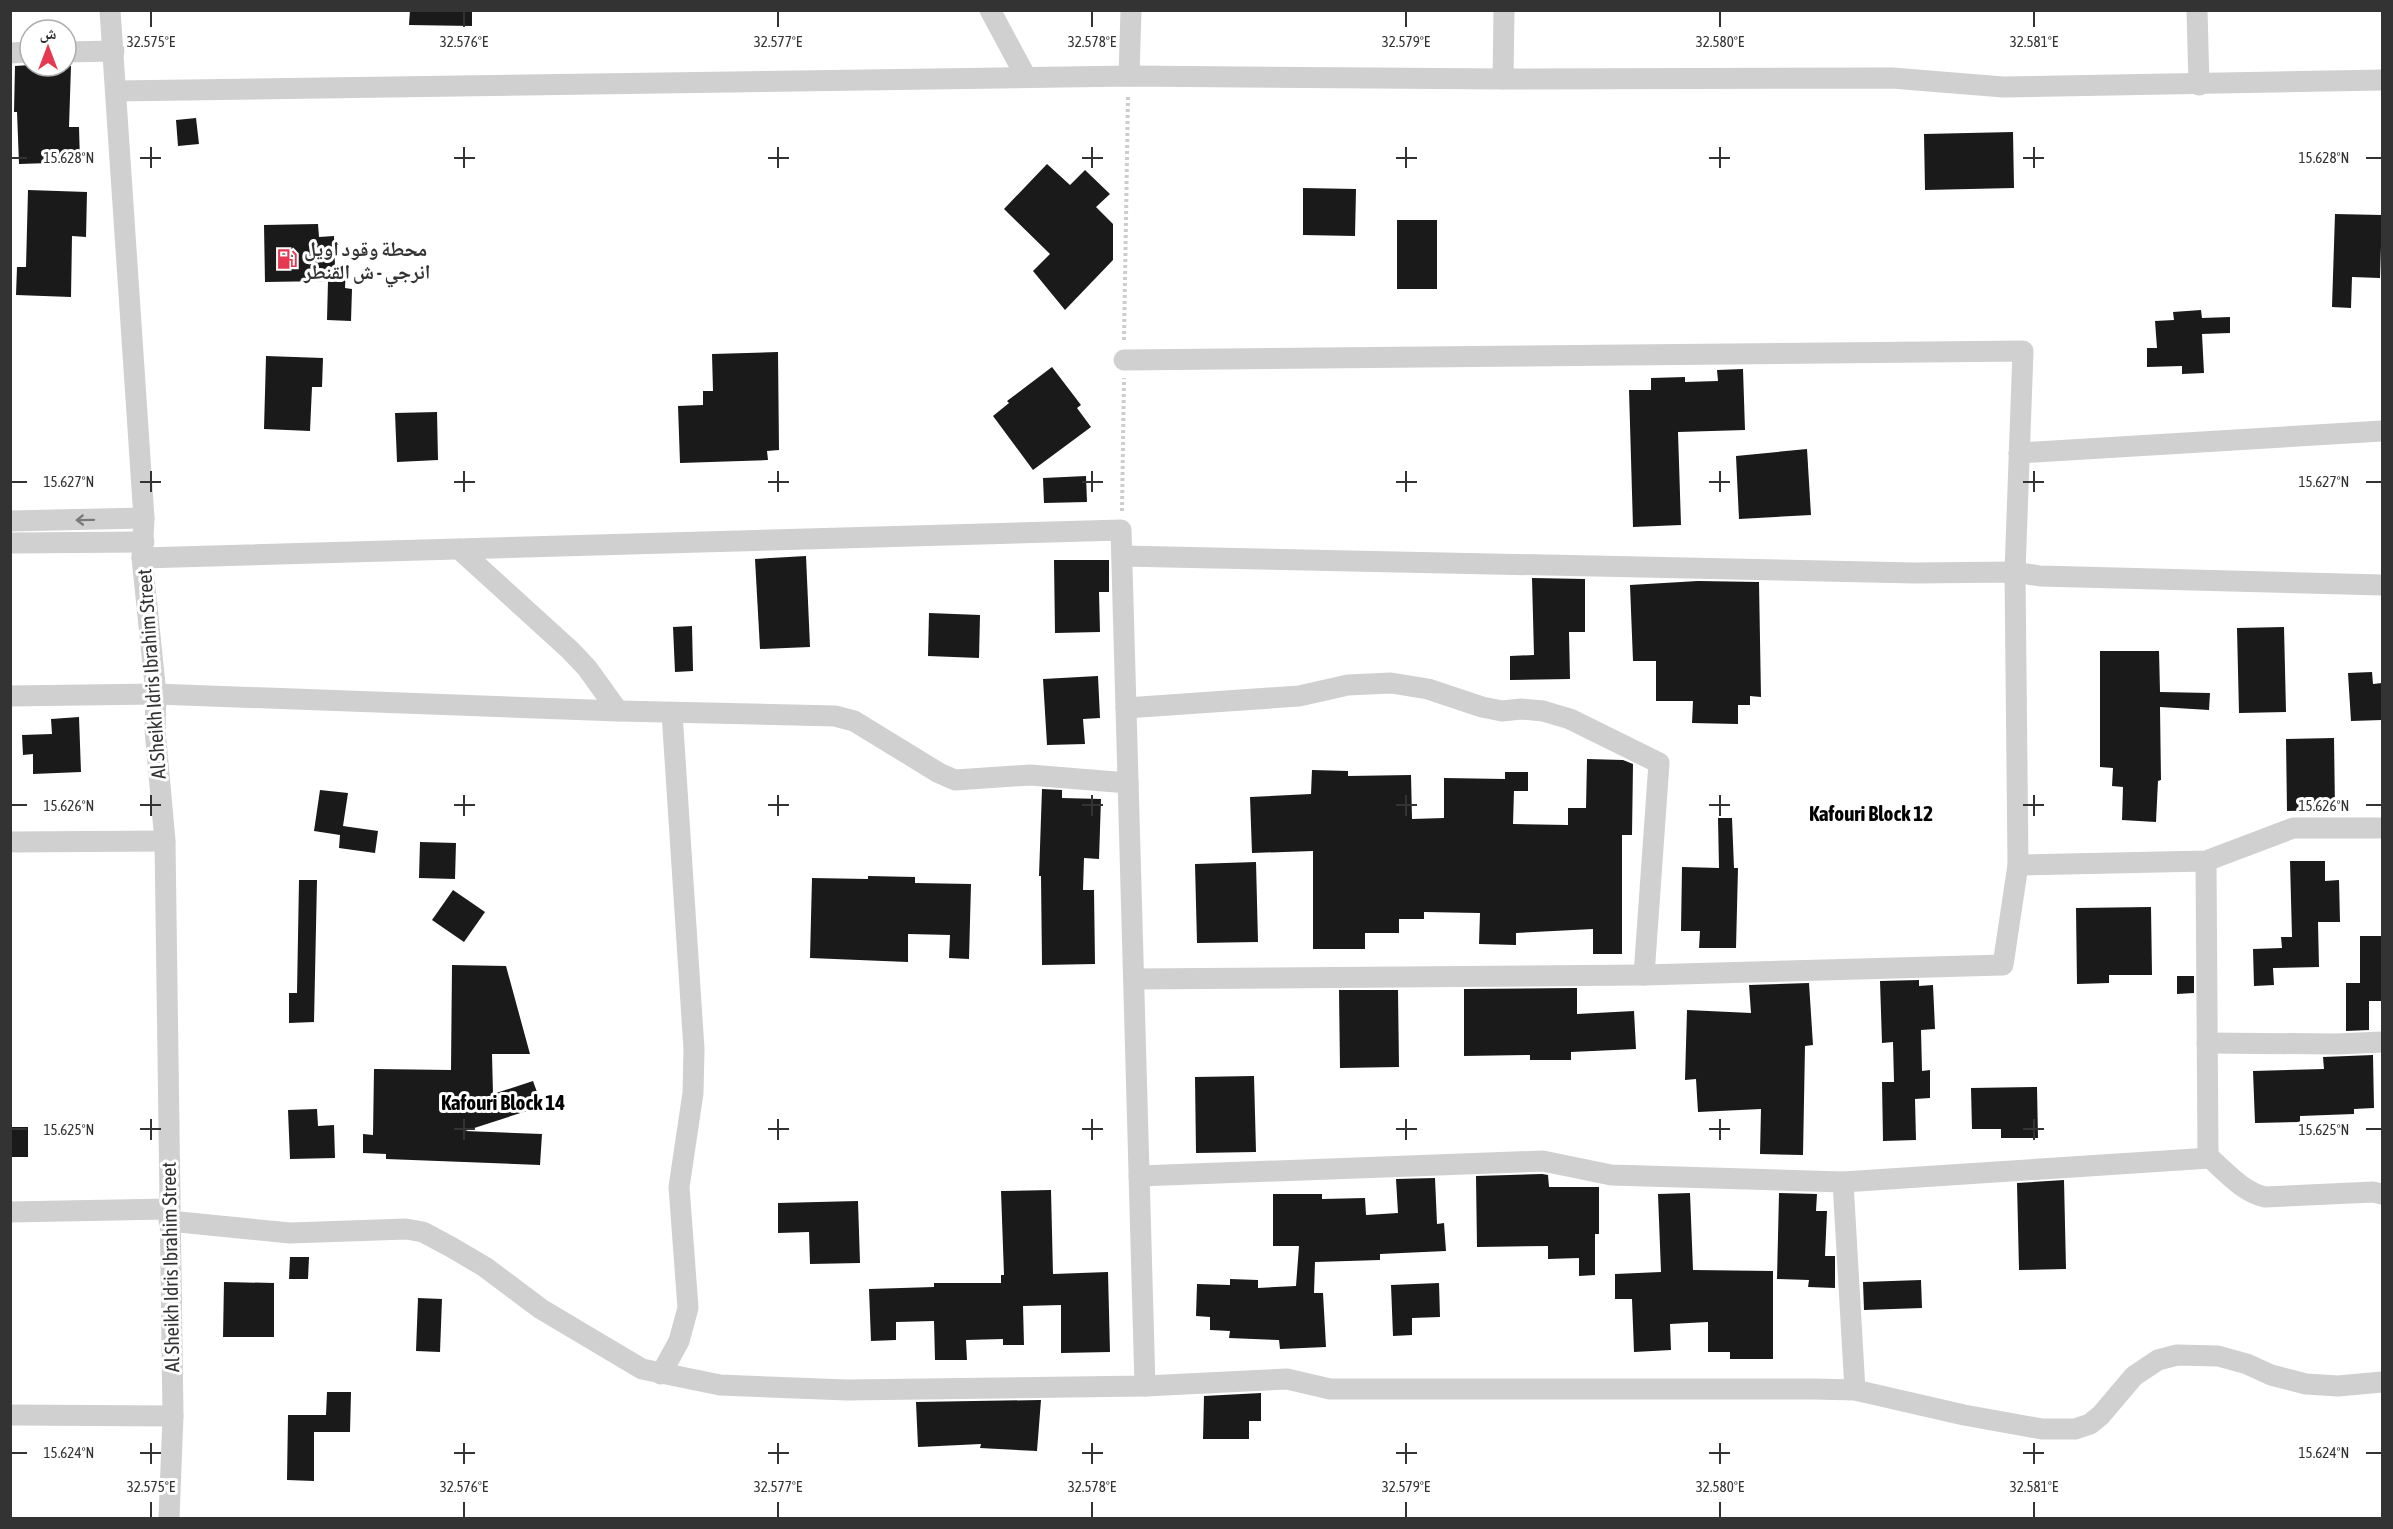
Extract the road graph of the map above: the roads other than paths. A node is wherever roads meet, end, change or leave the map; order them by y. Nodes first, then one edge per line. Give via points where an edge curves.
1 (110, 10) edge
2 (990, 10) edge
3 (1131, 10) edge
4 (1504, 10) edge
5 (2197, 10) edge
6 (114, 51) junction
7 (78, 52) edge
8 (1129, 76) junction
9 (1026, 77) junction
10 (1503, 79) junction
11 (2382, 80) edge
12 (2199, 85) junction
13 (116, 91) junction
14 (1124, 360) road end
15 (2382, 431) edge
16 (2019, 453) junction
17 (144, 518) junction
18 (10, 521) edge
19 (10, 543) edge
20 (459, 549) junction
21 (143, 550) junction
22 (1122, 556) junction
23 (2015, 572) junction
24 (2382, 585) edge
25 (156, 694) junction
26 (10, 696) edge
27 (1126, 708) junction
28 (618, 711) junction
29 (672, 713) junction
30 (1128, 783) junction
31 (2382, 828) edge
32 (165, 841) junction
33 (10, 842) edge
34 (2206, 861) junction
35 (2018, 865) junction
36 (1644, 975) junction
37 (1134, 979) junction
38 (2382, 1042) edge
39 (2207, 1043) junction
40 (2210, 1158) junction
41 (1139, 1176) junction
42 (1843, 1182) junction
43 (2382, 1194) edge
44 (10, 1212) edge
45 (169, 1215) junction
46 (661, 1374) junction
47 (2382, 1382) edge
48 (1145, 1386) junction
49 (1855, 1390) junction
50 (10, 1415) edge
51 (173, 1416) junction
52 (169, 1518) edge

1 - 6 street, Al Sheikh Idris Ibrahim Street
2 - 9 street
3 - 8 street
4 - 10 street
5 - 12 street
6 - 7 street
6 - 13 street, Al Sheikh Idris Ibrahim Street
8 - 9 street
8 - 10 street
9 - 13 street
10 - 12 street via 1892,78 2003,87
11 - 12 street
13 - 17 street, Al Sheikh Idris Ibrahim Street
14 - 16 street via 2023,351
15 - 16 street
16 - 23 street
17 -> 18 street
17 - 21 street, Al Sheikh Idris Ibrahim Street
19 - 21 street
20 - 21 street
20 - 22 street via 1121,530
20 - 28 street via 570,650
21 - 25 street, Al Sheikh Idris Ibrahim Street
22 - 23 street via 1903,573
22 - 27 street
23 - 24 street via 2040,576
23 - 35 street
25 - 26 street
25 - 28 street
25 - 32 street, Al Sheikh Idris Ibrahim Street via 155,730
27 - 30 street
27 - 36 street via 1299,696 1348,685 1391,683 1428,689 1502,711 1552,713 1659,763
28 - 29 street
29 - 30 street via 834,716 854,721 955,780 1030,775
29 - 46 street via 694,1049 693,1093 680,1187 688,1308 680,1341
30 - 37 street
31 - 34 street via 2293,828
32 - 33 street
32 - 45 street, Al Sheikh Idris Ibrahim Street
34 - 35 street
34 - 39 street
35 - 36 street via 2003,965
36 - 37 street
37 - 41 street
38 - 39 street
39 - 40 street
40 - 42 street
40 - 43 street via 2243,1187 2265,1197 2373,1191
41 - 42 street via 1543,1161 1611,1175
41 - 48 street
42 - 49 street
44 - 45 street
45 - 46 street via 290,1233 406,1229 423,1232 484,1267 541,1309 642,1369
45 - 51 street, Al Sheikh Idris Ibrahim Street
46 - 48 street via 720,1385 781,1389
47 - 49 street via 2306,1384 2218,1356 2177,1355 2158,1360 2134,1376 2101,1415 2075,1429 2042,1429
48 - 49 street via 1287,1379 1329,1389
50 - 51 street
51 - 52 street, Al Sheikh Idris Ibrahim Street

